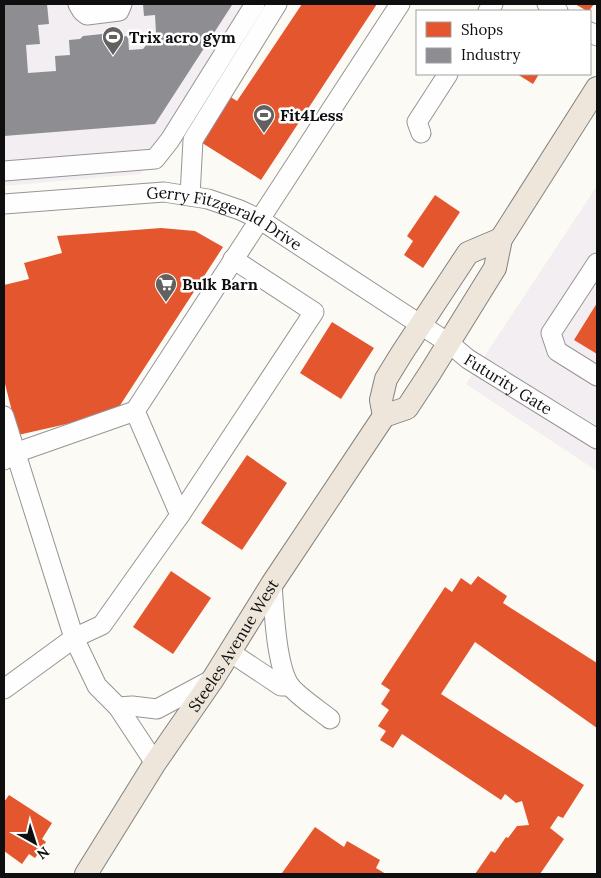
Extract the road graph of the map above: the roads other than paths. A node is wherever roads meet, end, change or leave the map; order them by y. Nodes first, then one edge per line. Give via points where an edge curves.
1 (78, 4) edge
2 (122, 4) edge
3 (255, 4) edge
4 (277, 4) edge
5 (400, 4) edge
6 (447, 75) edge
7 (597, 88) edge
8 (421, 133) dead end
9 (4, 171) edge
10 (190, 196) junction
11 (4, 204) edge
12 (259, 219) junction
13 (501, 240) junction
14 (233, 259) junction
15 (597, 263) edge
16 (421, 325) junction
17 (450, 344) junction
18 (597, 376) edge
19 (135, 411) junction
20 (4, 416) edge
21 (384, 416) junction
22 (597, 439) edge
23 (9, 457) edge
24 (180, 515) junction
25 (272, 584) junction
26 (74, 638) junction
27 (230, 652) junction
28 (213, 679) junction
29 (290, 686) junction
30 (4, 689) edge
31 (118, 707) junction
32 (330, 719) dead end
33 (155, 763) junction
34 (86, 874) edge

1 - 2 street via 87,15 119,11
3 - 9 street via 155,159
4 - 10 street via 193,140
5 - 12 street
6 - 8 street via 417,122
7 - 13 main road
10 - 11 street, Gerry Fitzgerald Drive via 164,192
10 - 12 street, Gerry Fitzgerald Drive via 208,199
12 - 14 street
12 - 16 street, Gerry Fitzgerald Drive
13 - 16 main road via 468,253
13 - 17 main road via 495,268
14 - 19 street
14 - 24 street via 314,312
15 - 18 street via 551,333 557,352
16 - 17 street, Futurity Gate
16 - 21 main road via 386,379 381,400
17 - 21 main road via 407,408
17 - 22 street, Futurity Gate via 468,359
19 - 23 street
19 - 24 street
20 - 23 street
21 - 25 main road, Steeles Avenue West
23 - 26 street
24 - 26 street via 102,625
25 - 27 main road, Steeles Avenue West
25 - 29 street via 278,651
26 - 30 street
26 - 31 street via 97,686
27 - 28 main road, Steeles Avenue West
27 - 29 street via 282,686
28 - 31 street via 157,708
28 - 33 main road, Steeles Avenue West
29 - 32 street
31 - 33 street
33 - 34 main road, Steeles Avenue West

